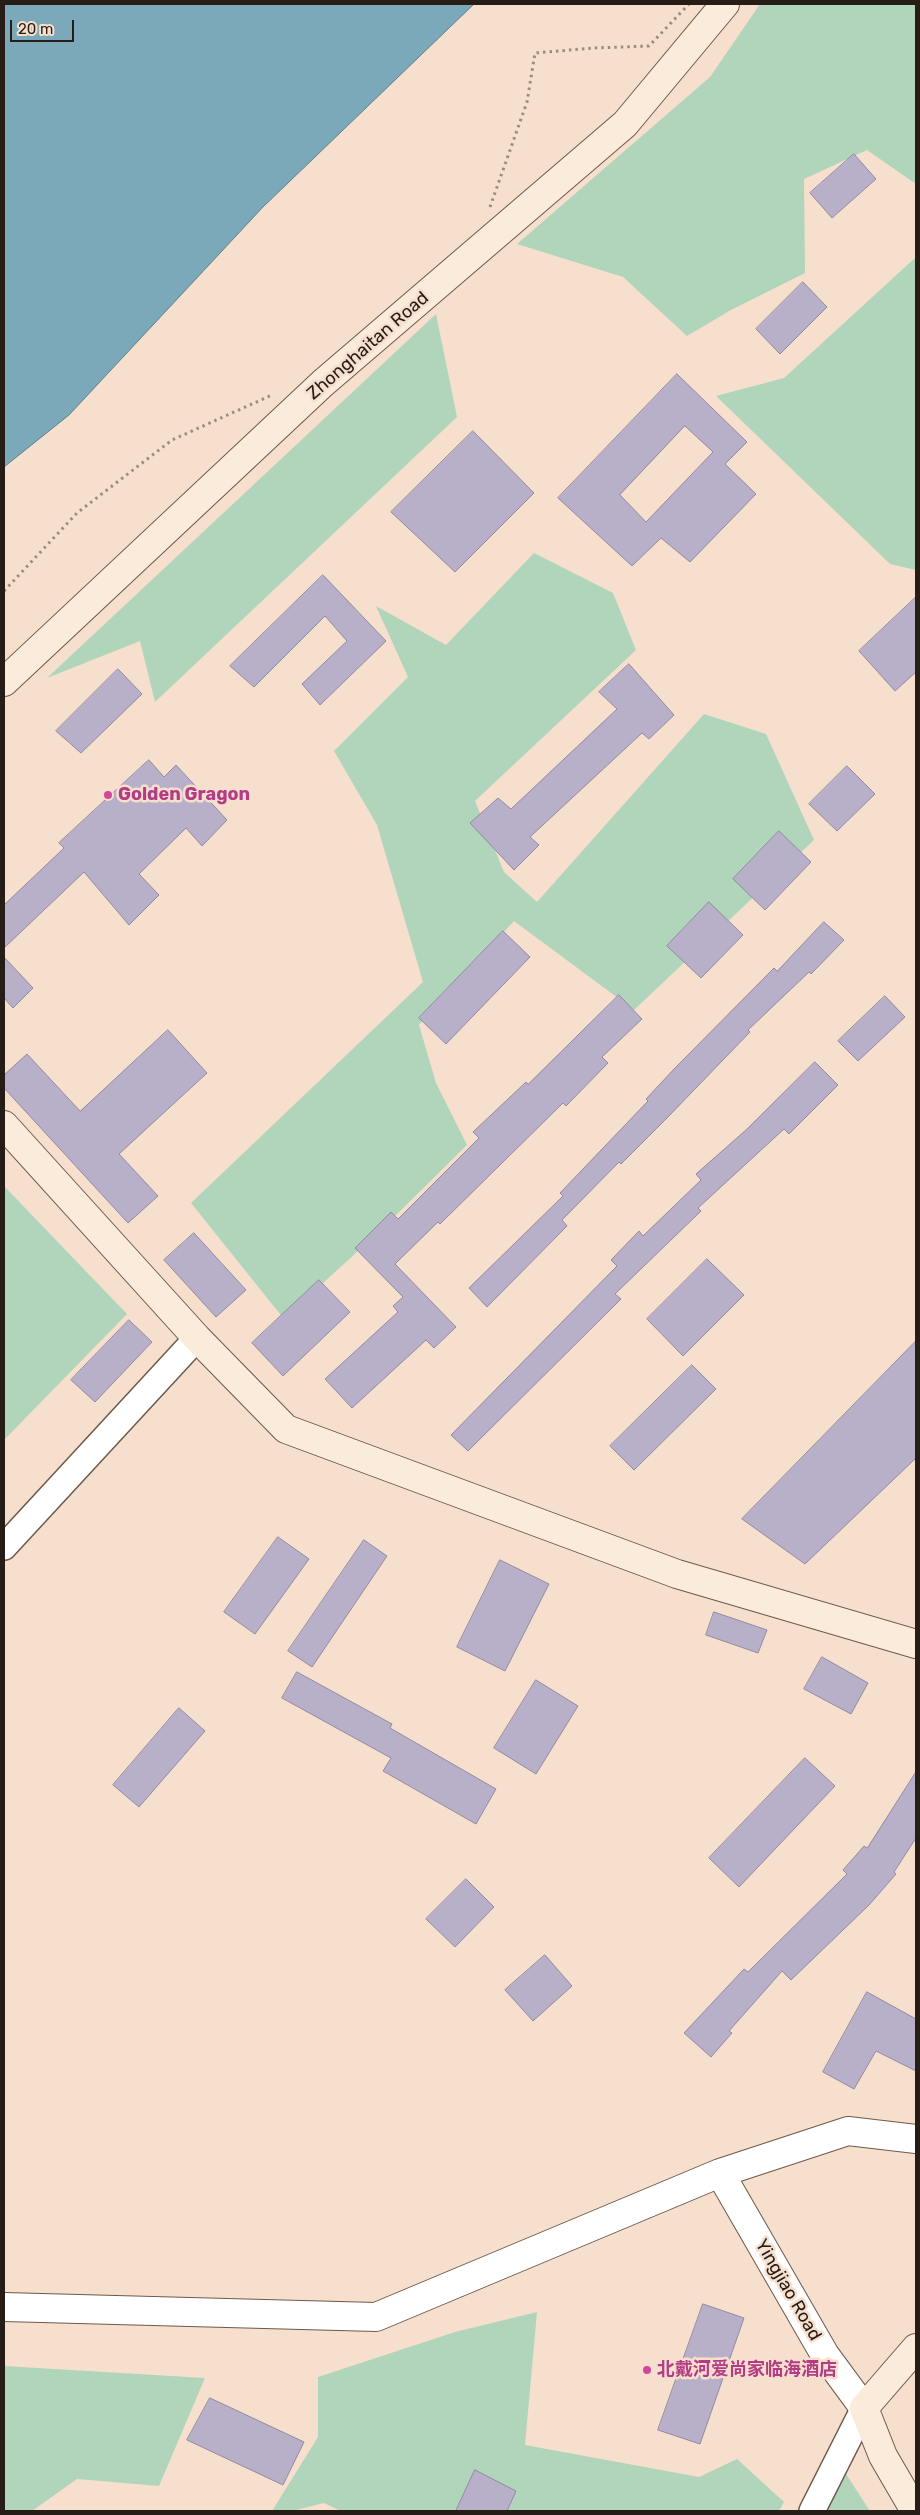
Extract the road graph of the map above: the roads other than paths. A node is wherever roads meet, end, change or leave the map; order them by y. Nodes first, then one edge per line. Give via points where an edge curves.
1 (725, 4) edge
2 (4, 682) edge
3 (4, 1125) edge
4 (197, 1338) junction
5 (4, 1547) edge
6 (916, 1644) edge
7 (916, 2139) edge
8 (720, 2173) junction
9 (4, 2307) edge
10 (916, 2348) edge
11 (864, 2408) junction
12 (812, 2511) edge
13 (915, 2511) edge

1 - 2 main road, Zhonghaitan Road via 625,124 323,383
3 - 4 main road
4 - 5 street
4 - 6 main road via 286,1429 677,1574
7 - 8 street via 848,2131
8 - 9 street via 376,2316
8 - 11 street, Yingjiao Road via 825,2355
10 - 11 main road
11 - 12 street
11 - 13 main road, Yingjiao Road via 884,2456

